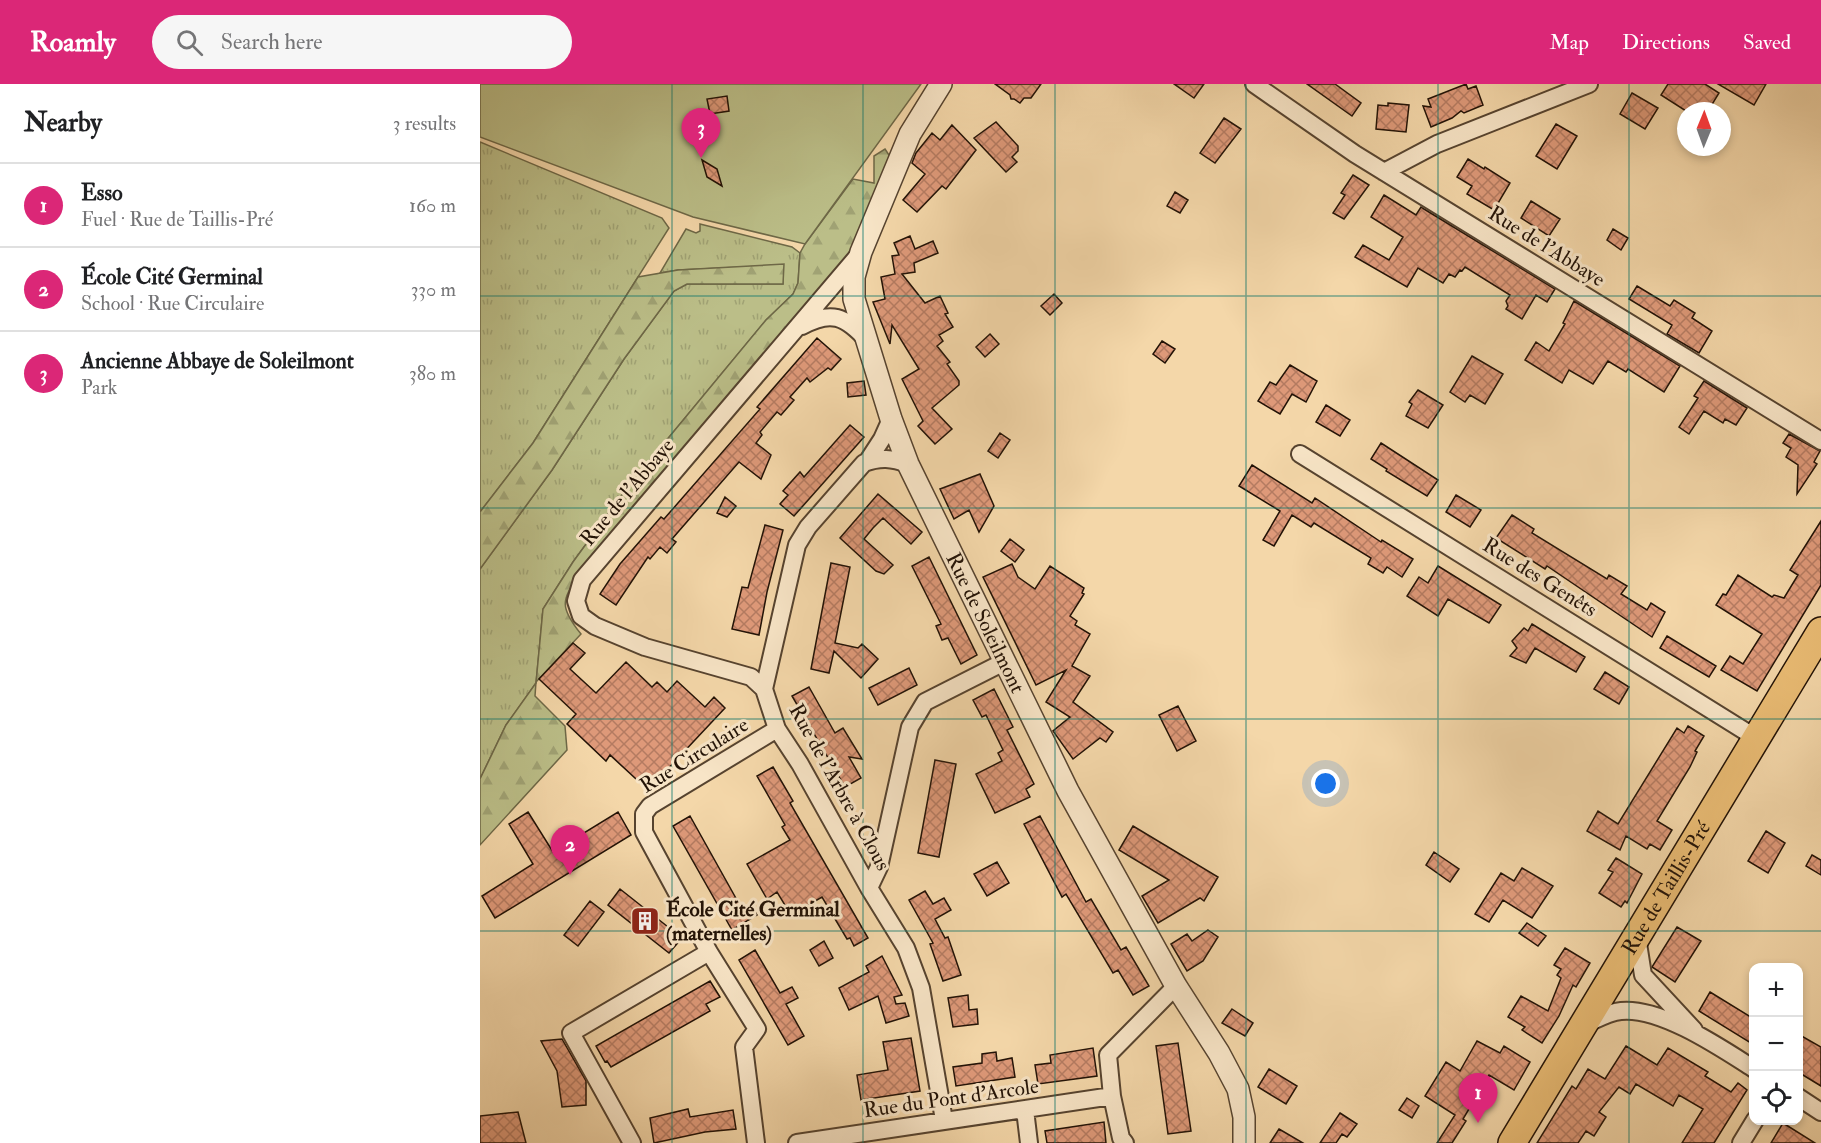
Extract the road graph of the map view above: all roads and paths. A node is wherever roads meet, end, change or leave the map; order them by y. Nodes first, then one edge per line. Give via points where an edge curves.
1 (941, 84) edge
2 (1254, 84) edge
3 (1589, 84) edge
4 (1384, 172) junction
5 (861, 252) junction
6 (796, 329) junction
7 (867, 340) junction
8 (891, 419) junction
9 (1821, 441) edge
10 (1300, 454) dead end
11 (867, 462) junction
12 (908, 464) junction
13 (1821, 632) edge
14 (1004, 662) junction
15 (764, 689) junction
16 (777, 729) junction
17 (1756, 738) junction
18 (869, 888) junction
19 (1636, 937) junction
20 (709, 952) junction
21 (1643, 975) junction
22 (1611, 979) junction
23 (1176, 986) junction
24 (1638, 1011) junction
25 (1582, 1026) junction
26 (1697, 1033) junction
27 (1749, 1066) edge
28 (1112, 1096) junction
29 (1803, 1100) edge
30 (1025, 1110) junction
31 (1821, 1112) edge
32 (944, 1120) junction
33 (1752, 1125) edge
34 (856, 1139) edge
35 (632, 1143) edge
36 (756, 1143) edge
37 (797, 1143) edge
38 (1029, 1143) edge
39 (1125, 1143) edge
40 (1244, 1143) edge
41 (1512, 1143) edge
42 (1741, 1143) edge

1 - 5 street, Rue de Soleilmont via 910,134
2 - 4 street, Rue de l'Abbaye
3 - 4 street via 1437,144
4 - 9 street, Rue de l'Abbaye
5 - 6 street, Rue de l'Abbaye
5 - 7 street, Rue de Soleilmont via 854,277 854,299
6 - 7 street via 831,315 855,327
6 - 15 street, Rue de l'Abbaye via 582,580 576,601 581,616 595,626 645,648 751,677
7 - 8 street, Rue de Soleilmont
8 - 11 street, Rue de l'Arbre à Clous
8 - 12 street, Rue de Soleilmont
10 - 17 street, Rue des Genêts
11 - 12 street via 894,458
11 - 15 street, Rue de l'Arbre à Clous via 808,527 797,545
12 - 14 street, Rue de Soleilmont
13 - 17 main road, Rue de Taillis-Pré
14 - 18 street via 925,702 910,727 879,867
14 - 23 street, Rue de Soleilmont via 1068,791
15 - 16 street, Rue de l'Arbre à Clous
16 - 18 street, Rue de l'Arbre à Clous
16 - 20 street, Rue Circulaire via 650,806 644,814 644,831
17 - 19 main road, Rue de Taillis-Pré
18 - 32 street, Rue de l'Arbre à Clous via 906,948 921,988
19 - 21 street
19 - 22 main road, Rue de Taillis-Pré
20 - 35 street via 571,1033
20 - 36 street, Rue Circulaire via 757,1029 744,1047
21 - 22 street via 1629,972
21 - 26 street
22 - 24 street via 1619,1002
22 - 25 main road, Rue de Taillis-Pré
23 - 28 street via 1108,1055
23 - 40 street, Rue de Soleilmont via 1238,1089
24 - 25 street via 1620,1011
24 - 26 street
25 - 41 main road, Rue de Taillis-Pré
26 - 27 street
28 - 30 street, Rue du Pont d'Arcole
28 - 39 street
29 - 31 street
30 - 32 street, Rue du Pont d'Arcole
30 - 38 street
32 - 34 street, Rue du Pont d'Arcole
33 - 42 street
34 - 37 street, Rue du Pont d'Arcole

